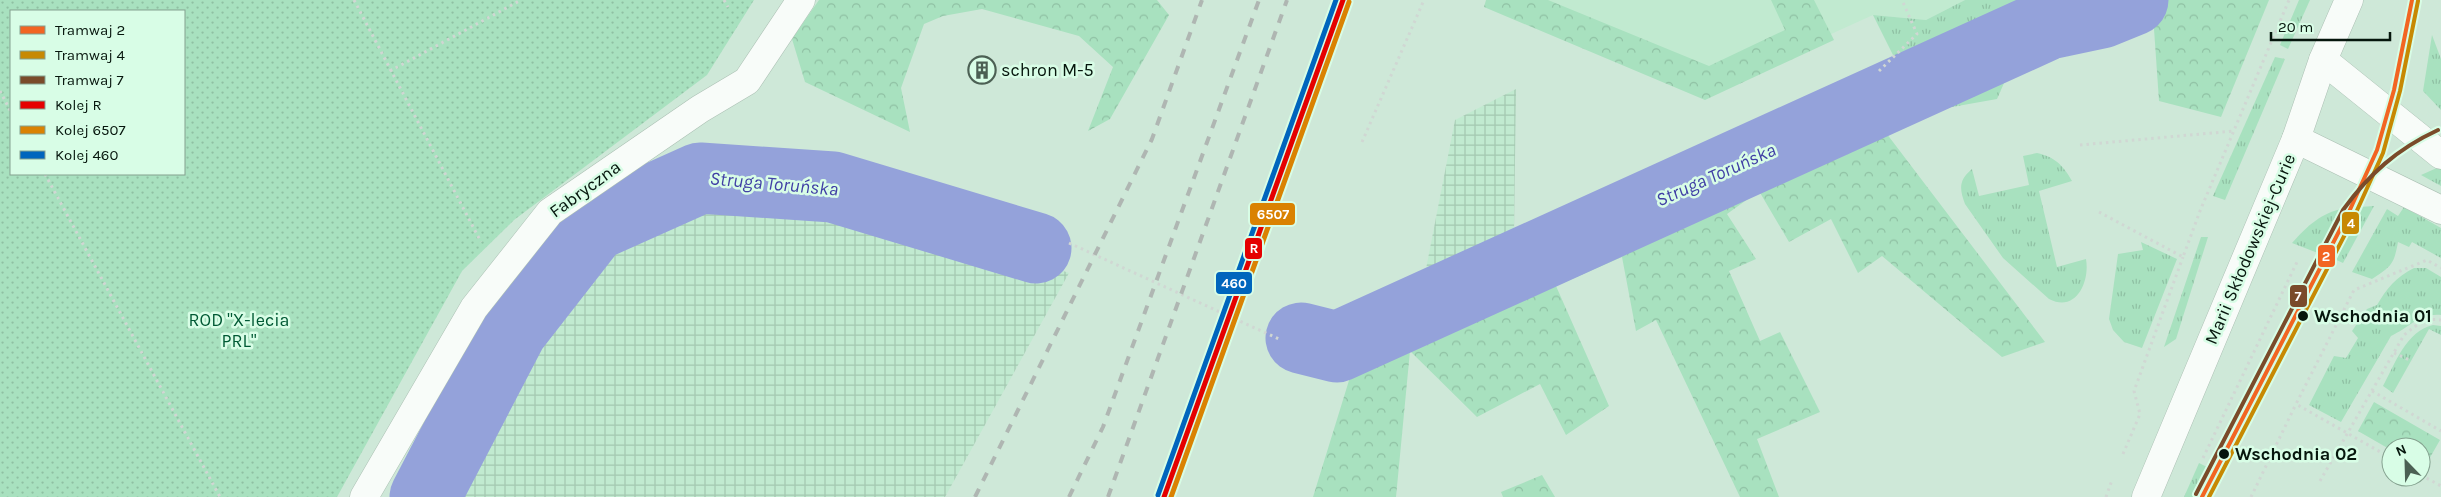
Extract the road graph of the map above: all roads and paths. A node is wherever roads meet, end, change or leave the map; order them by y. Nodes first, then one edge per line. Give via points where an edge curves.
1 (354, 0) edge
2 (521, 0) edge
3 (724, 0) edge
4 (801, 0) edge
5 (1424, 0) edge
6 (1902, 0) edge
7 (2289, 0) edge
8 (2349, 0) edge
9 (728, 7) dead end
10 (2323, 60) junction
11 (390, 71) junction
12 (1879, 71) dead end
13 (0, 91) edge
14 (10, 110) edge
15 (2234, 131) junction
16 (2296, 139) junction
17 (1362, 142) dead end
18 (2080, 145) dead end
19 (2441, 154) edge
20 (46, 175) edge
21 (2441, 210) edge
22 (2099, 212) dead end
23 (1069, 243) dead end
24 (2183, 257) junction
25 (2298, 260) dead end
26 (2441, 268) edge
27 (498, 276) junction
28 (2441, 320) edge
29 (1279, 339) dead end
30 (2394, 353) junction
31 (2412, 361) dead end
32 (2372, 391) junction
33 (2296, 404) junction
34 (2441, 431) edge
35 (2346, 433) junction
36 (2381, 452) edge
37 (2123, 455) dead end
38 (2203, 458) dead end
39 (2116, 472) dead end
40 (2320, 481) dead end
41 (2441, 481) edge
42 (2440, 486) edge
43 (220, 497) edge
44 (364, 497) edge
45 (2106, 497) edge
46 (2146, 497) edge
47 (2250, 497) edge

1 - 11 path
2 - 11 path
3 - 9 path
4 - 27 street, Fabryczna via 747,82 700,109 550,212
5 - 17 path
6 - 12 path via 1917,34
7 - 15 path
8 - 10 street, Marii Skłodowskiej-Curie
10 - 16 street, Marii Skłodowskiej-Curie
10 - 19 street
11 - 27 path
13 - 14 path
15 - 18 path
15 - 24 path
16 - 21 street
16 - 46 street, Marii Skłodowskiej-Curie
20 - 43 path
22 - 24 path
23 - 29 path
24 - 37 path via 2134,391 2140,414
25 - 38 path
26 - 33 path via 2427,260 2354,290
27 - 44 street, Fabryczna via 474,308
28 - 30 path via 2434,318 2414,327 2404,335
30 - 31 path
30 - 32 path
32 - 34 path
32 - 35 path
33 - 35 path
33 - 47 path
35 - 36 path
35 - 40 path
39 - 45 path
41 - 42 path

